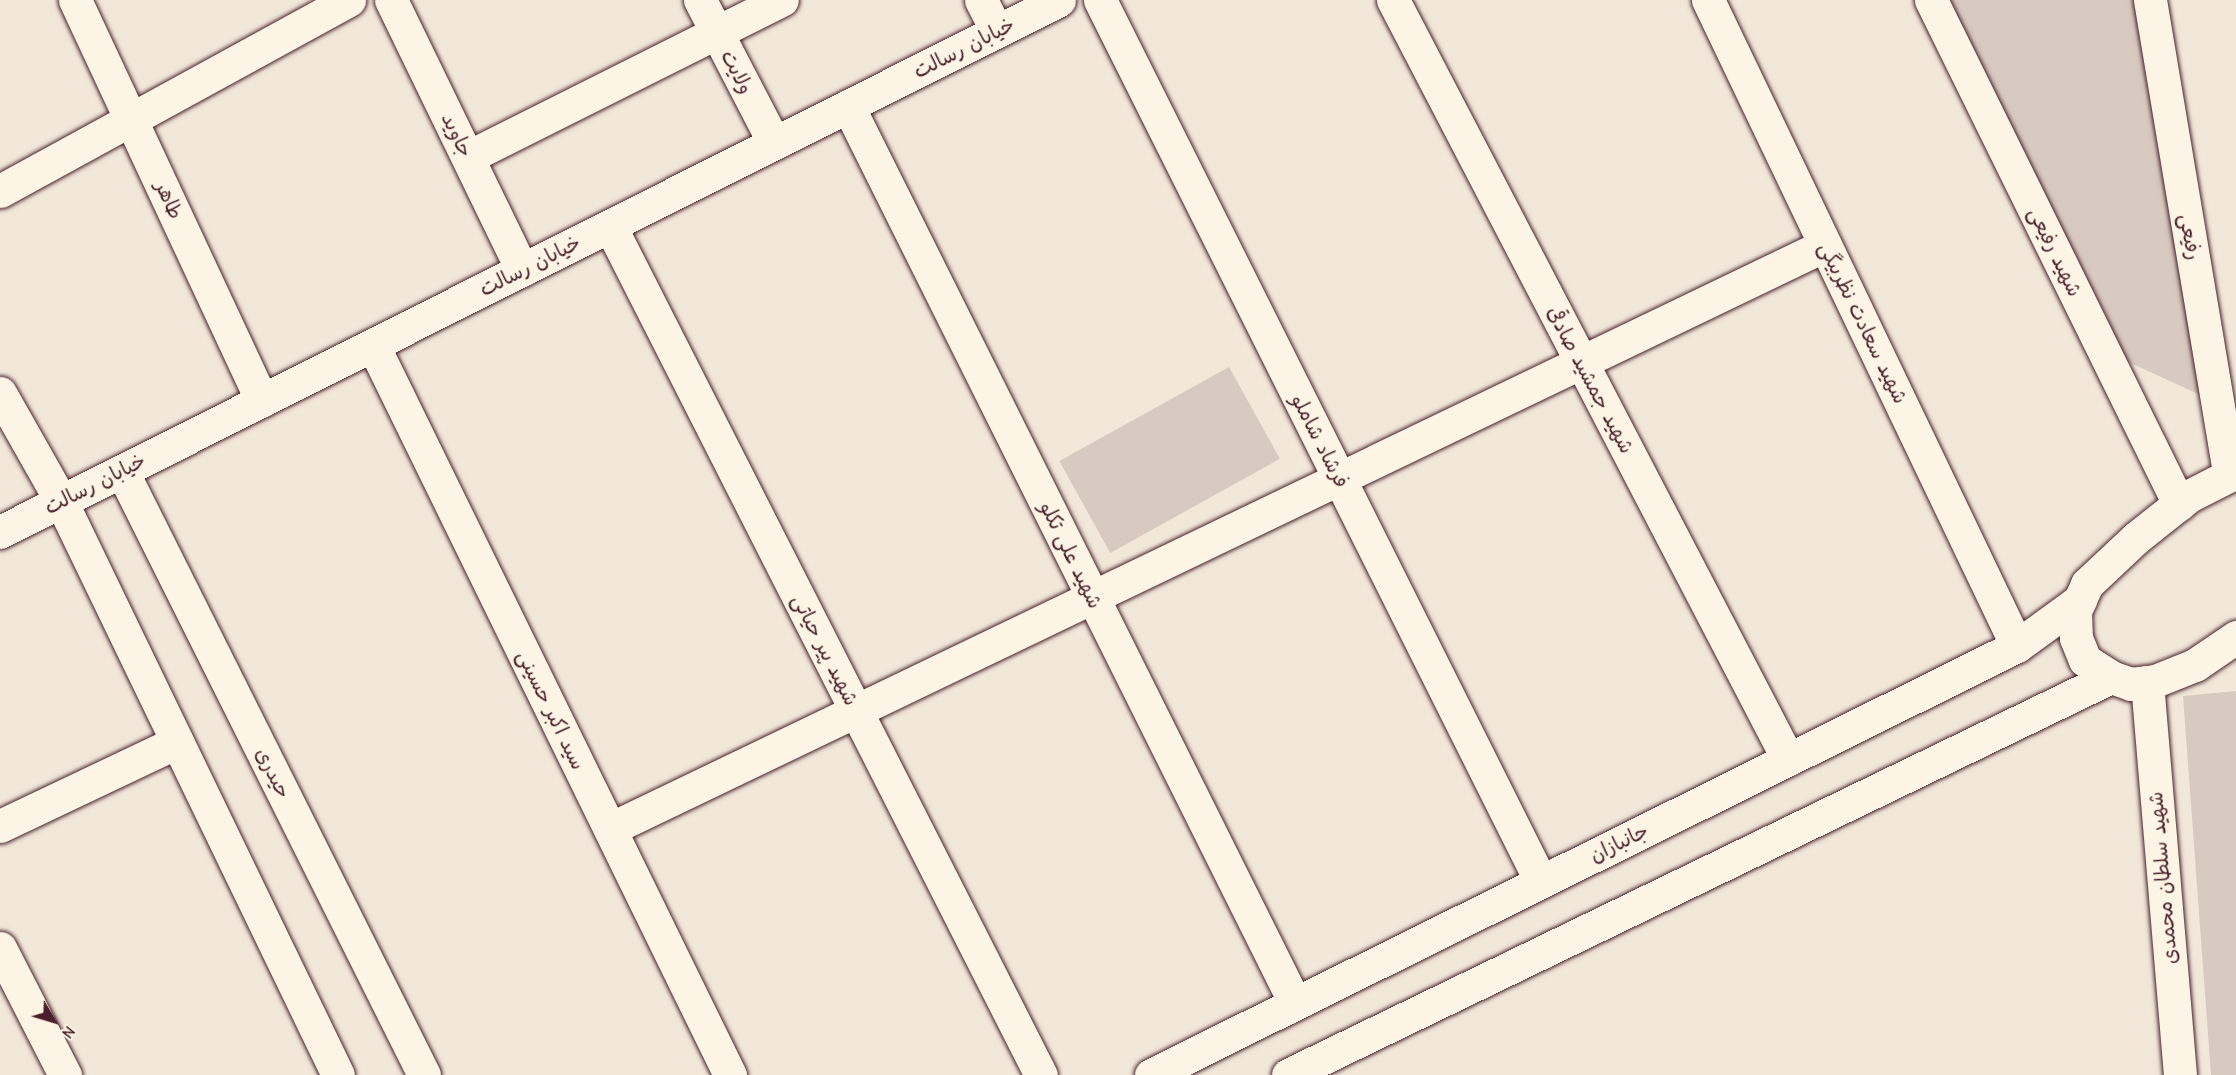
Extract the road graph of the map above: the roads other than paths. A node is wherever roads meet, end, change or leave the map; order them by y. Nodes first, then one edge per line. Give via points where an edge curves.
1 (75, 0) edge
2 (349, 0) edge
3 (391, 0) edge
4 (699, 0) edge
5 (782, 0) edge
6 (981, 0) edge
7 (1059, 0) edge
8 (1100, 0) edge
9 (1393, 0) edge
10 (1708, 0) edge
11 (1931, 0) edge
12 (2150, 0) edge
13 (997, 31) junction
14 (717, 34) junction
15 (848, 106) junction
16 (131, 120) junction
17 (774, 143) junction
18 (468, 158) junction
19 (0, 191) edge
20 (610, 226) junction
21 (1825, 245) junction
22 (522, 270) junction
23 (373, 345) junction
24 (1581, 362) junction
25 (0, 393) edge
26 (262, 400) junction
27 (122, 471) junction
28 (2233, 473) edge
29 (1339, 478) junction
30 (61, 501) junction
31 (2179, 504) junction
32 (0, 532) edge
33 (1093, 597) junction
34 (2080, 600) junction
35 (2236, 637) edge
36 (2017, 646) junction
37 (2111, 677) junction
38 (2147, 682) junction
39 (856, 711) junction
40 (177, 742) junction
41 (1788, 759) junction
42 (0, 826) edge
43 (610, 829) junction
44 (1541, 882) junction
45 (0, 948) edge
46 (1295, 1003) junction
47 (65, 1075) edge
48 (338, 1075) edge
49 (424, 1075) edge
50 (730, 1075) edge
51 (1041, 1075) edge
52 (1150, 1075) edge
53 (1288, 1075) edge
54 (2180, 1075) edge

1 - 16 street, طاهر
2 - 16 street
3 - 18 street, جاوید
4 - 14 street, ولایت
5 - 14 street
6 - 13 street
7 - 13 street, خیابان رسالت
8 - 29 street, فرشاد شاملو
9 - 24 street, شهید جمشید صادقی
10 - 21 street, شهید سعادت نظربیگی
11 - 31 street, شهید رفیعی
12 - 28 street, رفیعی
13 - 15 street, خیابان رسالت
14 - 17 street, ولایت
14 - 18 street
15 - 17 street, خیابان رسالت
15 - 33 street, شهید علی تکلو
16 - 19 street
16 - 26 street, طاهر
17 - 20 street, خیابان رسالت
18 - 22 street, جاوید
20 - 22 street, خیابان رسالت
20 - 39 street, شهید پیر حیاتی
21 - 24 street
21 - 36 street, شهید سعادت نظربیگی
22 - 23 street, خیابان رسالت
23 - 26 street, خیابان رسالت
23 - 43 street, سید اکبر حسینی
24 - 29 street
24 - 41 street, شهید جمشید صادقی
25 - 30 street
26 - 27 street, خیابان رسالت
27 - 30 street, خیابان رسالت
27 - 49 street, حیدری
28 - 31 street
29 - 33 street
29 - 44 street, فرشاد شاملو
30 - 32 street, خیابان رسالت
30 - 40 street
31 - 34 street via 2087,584
33 - 39 street
33 - 46 street, شهید علی تکلو
34 - 36 street, جانبازان
34 - 37 street via 2076,638 2085,660
35 - 38 street via 2195,665
36 - 41 street, جانبازان
37 - 38 street via 2131,684
37 - 53 street
38 - 54 street, شهید سلطان محمدی
39 - 43 street
39 - 51 street, شهید پیر حیاتی
40 - 42 street
40 - 48 street
41 - 44 street, جانبازان
43 - 50 street, سید اکبر حسینی
44 - 46 street, جانبازان
45 - 47 street
46 - 52 street, جانبازان

